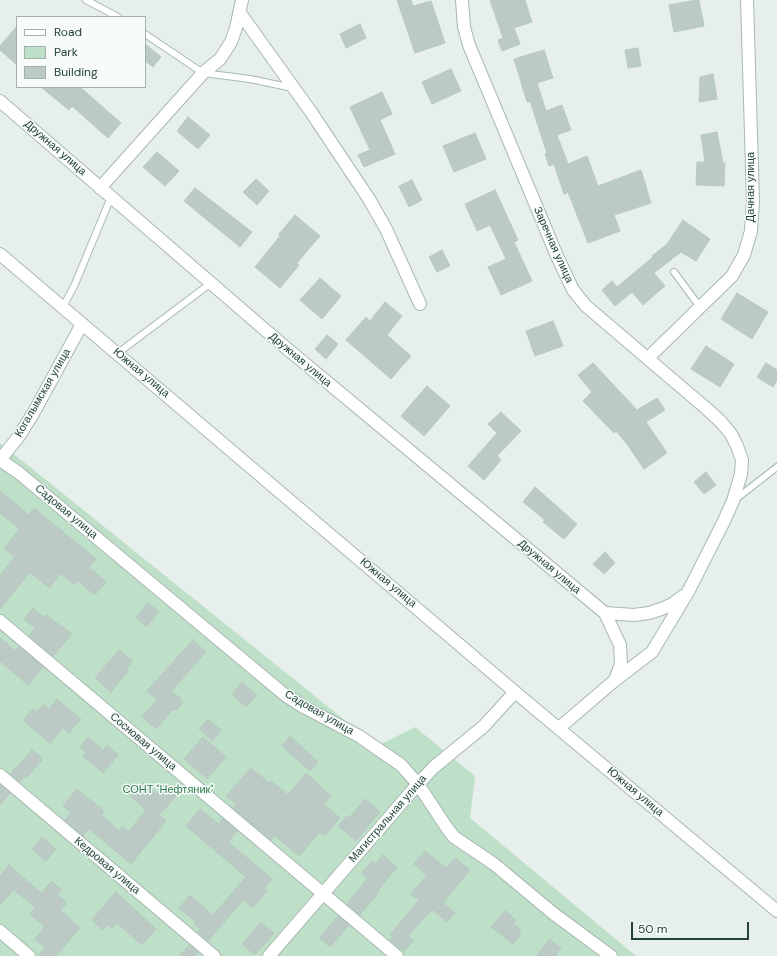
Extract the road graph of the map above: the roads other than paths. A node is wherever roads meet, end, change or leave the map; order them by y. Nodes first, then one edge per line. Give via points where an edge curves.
1 (86, 0) edge
2 (242, 0) edge
3 (462, 0) edge
4 (747, 0) edge
5 (240, 13) junction
6 (116, 16) edge
7 (146, 35) edge
8 (203, 74) junction
9 (293, 88) junction
10 (0, 101) edge
11 (100, 188) junction
12 (110, 196) junction
13 (0, 254) edge
14 (674, 272) dead end
15 (211, 283) junction
16 (420, 304) dead end
17 (63, 307) junction
18 (700, 307) junction
19 (82, 324) junction
20 (118, 353) junction
21 (648, 358) junction
22 (0, 460) edge
23 (777, 467) edge
24 (733, 501) junction
25 (688, 592) junction
26 (605, 613) junction
27 (0, 621) edge
28 (614, 681) junction
29 (516, 692) junction
30 (560, 728) junction
31 (0, 775) edge
32 (418, 784) junction
33 (323, 893) junction
34 (777, 911) edge
35 (0, 931) edge
36 (29, 956) edge
37 (214, 956) edge
38 (269, 956) edge
39 (396, 956) edge
40 (611, 956) edge

1 - 6 lane
2 - 5 street
3 - 21 street, Заречная улица via 464,27 469,44 573,290 586,306
4 - 18 street, Дачная улица via 753,201 751,231 744,255 732,276
5 - 8 street via 231,42 220,58
5 - 9 street
7 - 8 lane
8 - 9 lane
8 - 11 street
9 - 16 street via 336,148 372,205 386,229
10 - 11 street, Дружная улица
11 - 12 street, Дружная улица
12 - 15 street, Дружная улица
12 - 17 lane via 75,284
13 - 17 street, Южная улица
14 - 18 lane
15 - 20 lane
15 - 26 street, Дружная улица
17 - 19 street, Южная улица
18 - 21 street, Дачная улица
19 - 20 street, Южная улица
19 - 22 street, Когалымская улица via 34,412
20 - 29 street, Южная улица
21 - 24 street, Заречная улица via 707,409 731,434 742,460 742,474
22 - 32 street, Садовая улица via 25,478 285,695 360,736 400,765
23 - 24 lane
24 - 25 street, Заречная улица
25 - 26 street via 674,603 649,613
25 - 28 street, Заречная улица via 652,652
26 - 28 street, Дружная улица via 620,645 621,664
27 - 33 street, Сосновая улица
28 - 30 street, Заречная улица
29 - 30 street, Южная улица
29 - 32 street, Магистральная улица via 484,726 434,767
30 - 34 street, Южная улица
31 - 37 street, Кедровая улица
32 - 33 street, Магистральная улица
32 - 40 street, Садовая улица via 454,837 494,864 554,914
33 - 38 street, Магистральная улица
33 - 39 street, Сосновая улица
35 - 36 street

